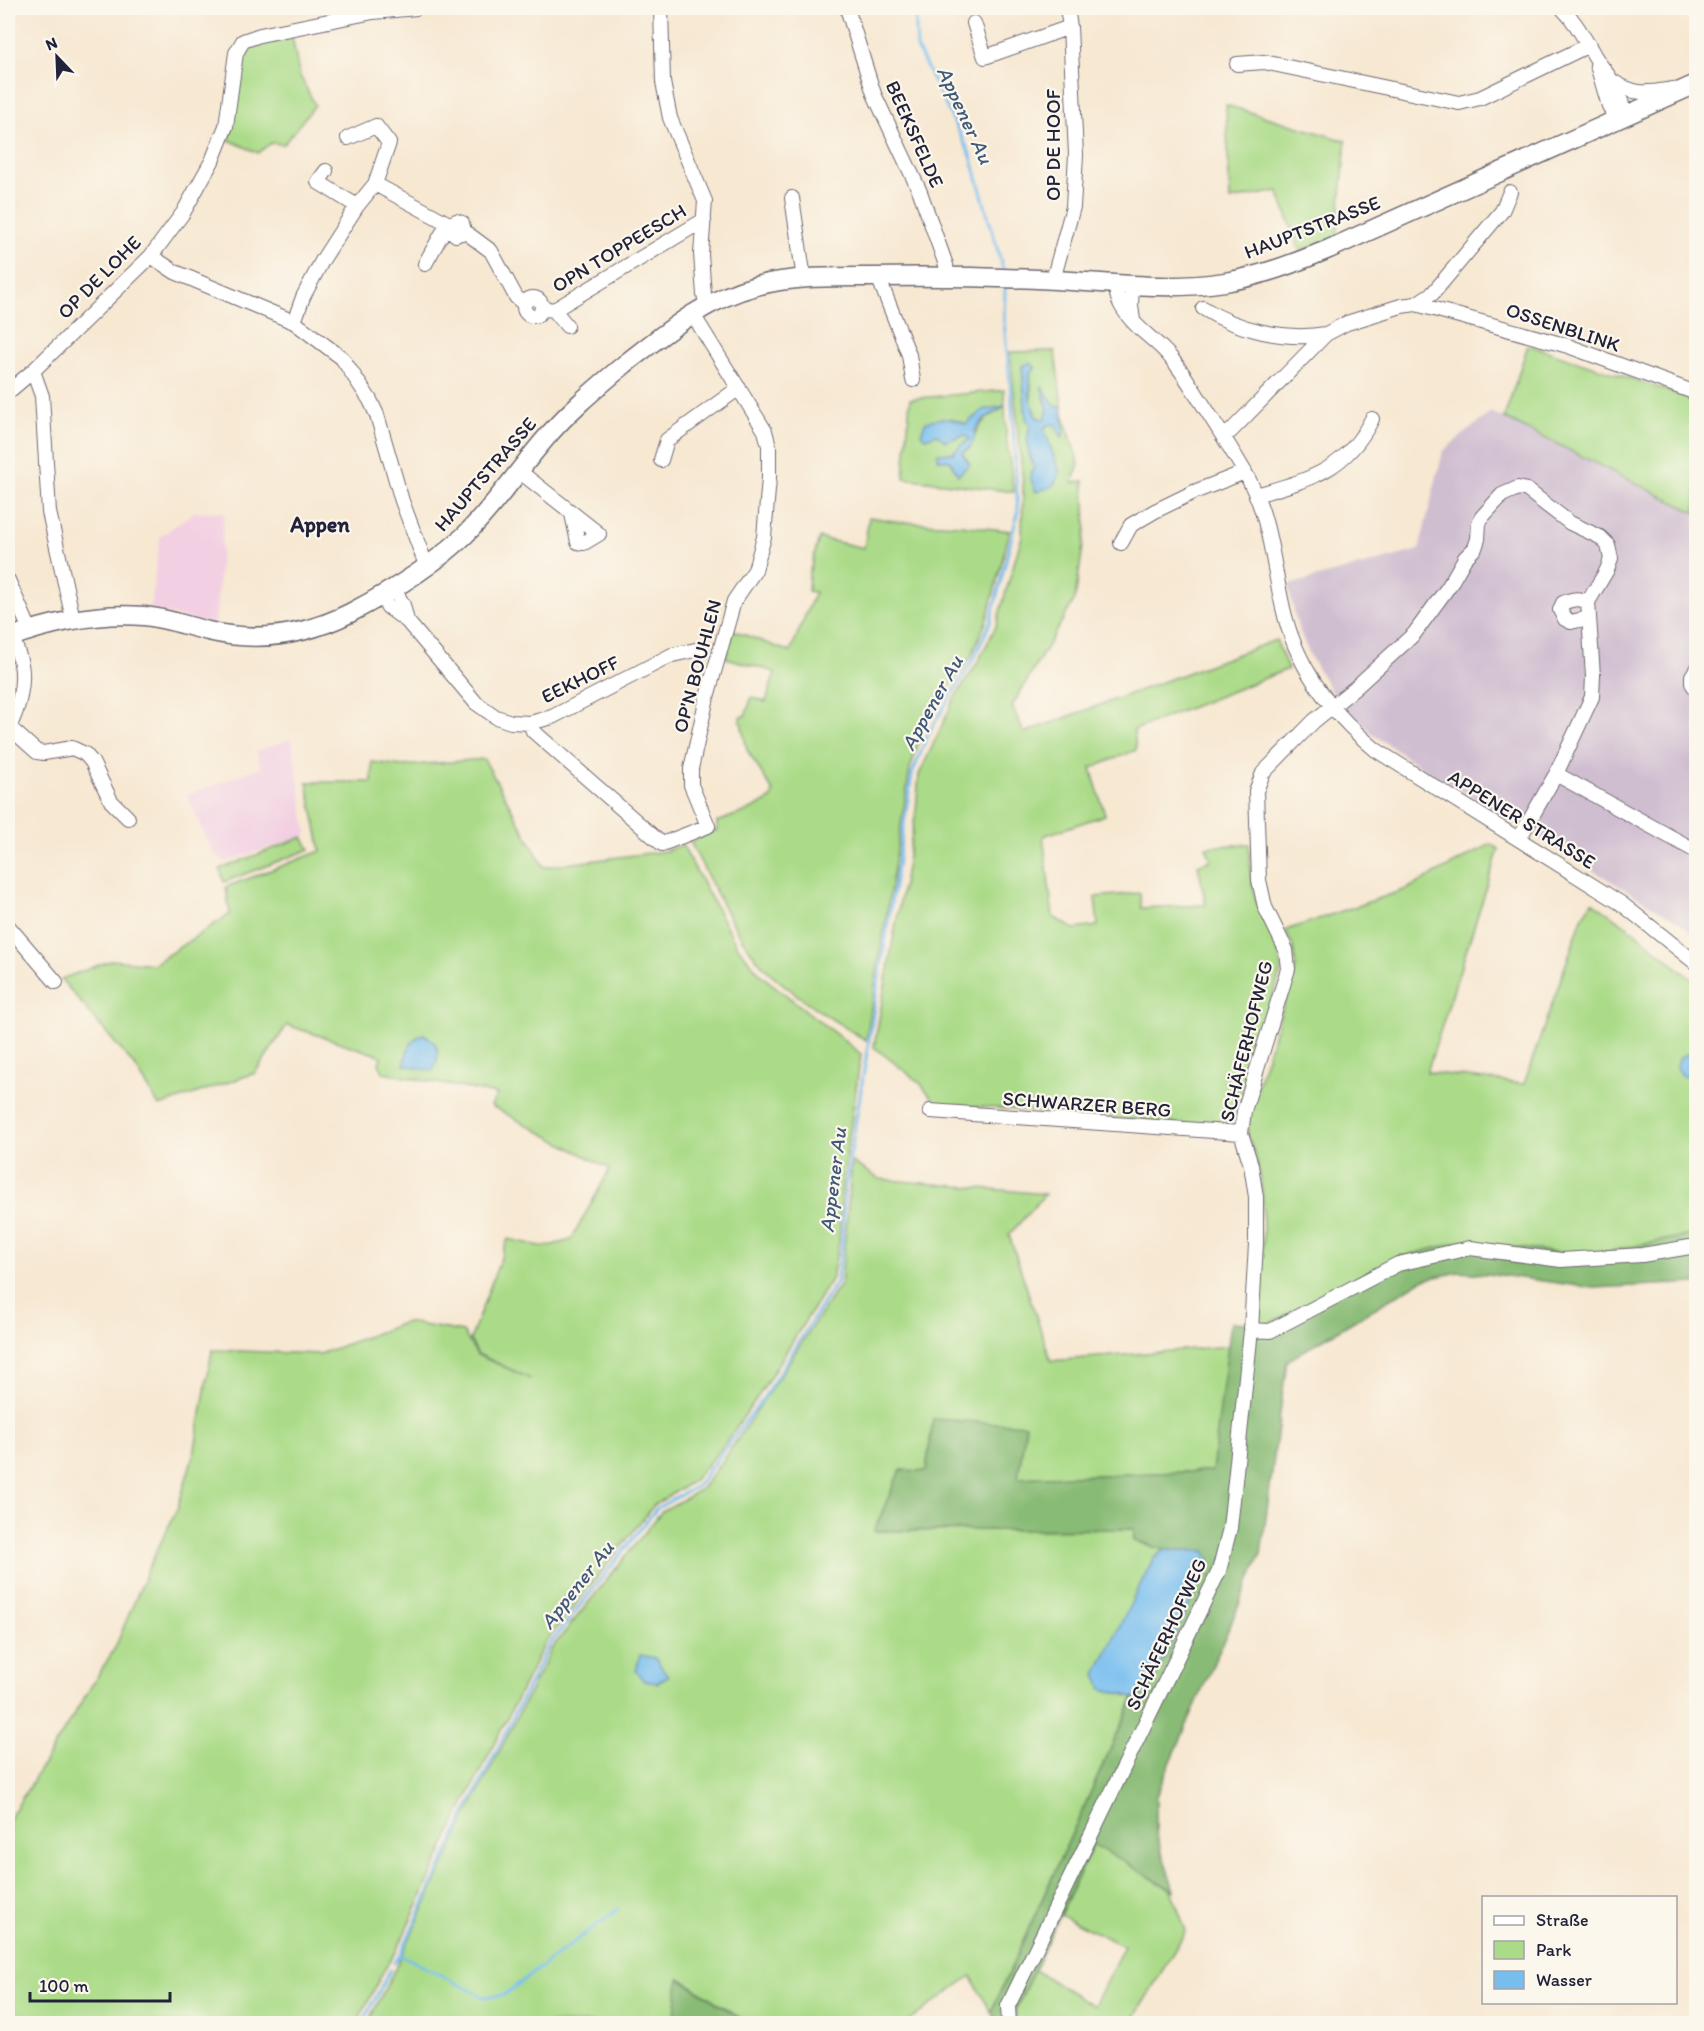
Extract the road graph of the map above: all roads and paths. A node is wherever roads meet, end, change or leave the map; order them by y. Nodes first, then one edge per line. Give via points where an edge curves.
1 (416, 8) edge
2 (661, 8) edge
3 (848, 8) edge
4 (1067, 8) edge
5 (1562, 8) edge
6 (374, 10) edge
7 (974, 23) dead end
8 (1070, 27) junction
9 (1592, 51) junction
10 (1237, 64) dead end
11 (1614, 82) junction
12 (1693, 86) edge
13 (1616, 120) junction
14 (348, 138) dead end
15 (326, 171) dead end
16 (375, 184) junction
17 (1510, 192) dead end
18 (792, 198) dead end
19 (357, 206) junction
20 (704, 220) junction
21 (454, 226) junction
22 (151, 256) junction
23 (425, 264) dead end
24 (947, 276) junction
25 (881, 277) junction
26 (804, 279) junction
27 (1053, 280) junction
28 (1124, 284) junction
29 (1416, 304) junction
30 (1203, 308) dead end
31 (548, 309) junction
32 (700, 309) junction
33 (294, 322) junction
34 (567, 326) dead end
35 (1326, 334) junction
36 (33, 371) junction
37 (913, 380) dead end
38 (739, 388) junction
39 (8, 392) edge
40 (1696, 393) edge
41 (1372, 418) dead end
42 (1223, 436) junction
43 (661, 460) dead end
44 (519, 471) junction
45 (1245, 472) junction
46 (1256, 495) junction
47 (572, 514) dead end
48 (1121, 543) dead end
49 (426, 566) junction
50 (8, 580) edge
51 (386, 591) junction
52 (1588, 602) junction
53 (1588, 618) junction
54 (73, 619) junction
55 (30, 630) junction
56 (10, 637) edge
57 (700, 649) dead end
58 (1696, 670) edge
59 (1696, 689) edge
60 (1330, 706) junction
61 (530, 723) junction
62 (8, 728) edge
63 (1556, 774) junction
64 (128, 818) dead end
65 (1519, 839) junction
66 (1696, 851) edge
67 (8, 926) edge
68 (1696, 963) edge
69 (56, 982) dead end
70 (930, 1111) dead end
71 (1241, 1134) junction
72 (1696, 1246) edge
73 (1251, 1330) junction
74 (1009, 2024) edge

1 - 6 street
2 - 20 street, OPN TOPPEESCH via 663,82 670,118 705,201
3 - 24 street, BEEKSFELDE via 874,94 920,192
4 - 8 street, OP DE HOOF
5 - 9 street
6 - 22 street, OP DE LOHE via 243,40 236,53 226,126 212,161 183,213
7 - 8 street via 985,57
8 - 27 street, OP DE HOOF via 1076,155 1073,207
9 - 10 street via 1459,103 1264,62
9 - 11 street
9 - 13 street
11 - 12 street via 1636,93
11 - 13 street via 1622,105
12 - 13 main road, HAUPTSTRASSE
13 - 28 main road, HAUPTSTRASSE via 1279,268 1218,283
14 - 16 street via 376,126 389,143
15 - 19 street via 318,182
16 - 19 street
16 - 21 street
17 - 29 street, OSSENBLINK via 1502,211 1433,292
18 - 26 street
19 - 33 street via 322,259
20 - 31 street, OPN TOPPEESCH
20 - 32 street, OPN TOPPEESCH via 704,295
21 - 23 street
21 - 31 street via 491,251 529,315
22 - 33 street via 175,272
22 - 36 street, OP DE LOHE
24 - 25 main road, HAUPTSTRASSE
24 - 27 main road, HAUPTSTRASSE
25 - 26 main road, HAUPTSTRASSE
25 - 37 street via 909,355
26 - 32 main road, HAUPTSTRASSE via 757,285
27 - 28 main road, HAUPTSTRASSE
28 - 42 street via 1116,296 1127,315 1171,357
29 - 35 street, OSSENBLINK via 1347,323
29 - 40 street, OSSENBLINK via 1568,346
30 - 35 street via 1221,318 1275,335 1299,338
31 - 34 street
32 - 38 street, OP'N BOUHLEN
32 - 44 main road, HAUPTSTRASSE via 643,350 578,405
33 - 49 street via 342,358 370,400 382,426 402,501
35 - 42 street, OSSENBLINK
36 - 39 street, OP DE LOHE
36 - 54 street via 42,396 49,512
38 - 43 street via 667,440
38 - 61 street, OP'N BOUHLEN via 765,431 769,484 764,537 755,570 734,601 691,769 691,785 708,826 662,844 533,731
41 - 46 street via 1352,448 1327,469 1303,481
42 - 45 street
44 - 47 street
44 - 49 main road, HAUPTSTRASSE via 475,525
45 - 46 street
45 - 48 street via 1155,511 1131,525
46 - 60 street via 1270,537 1287,623 1306,668
49 - 51 main road, HAUPTSTRASSE
50 - 55 street
51 - 54 main road, HAUPTSTRASSE via 333,621 275,637 243,638 145,616
51 - 61 street, EEKHOFF via 388,607 407,621 483,709 511,722
52 - 53 street
52 - 53 street via 1571,600 1563,603 1560,610 1564,619
52 - 60 street, SCHÄFERHOFWEG via 1611,559 1608,545 1570,523 1527,490 1510,491 1482,517 1475,548 1414,634
53 - 63 street via 1592,697
54 - 55 main road, HAUPTSTRASSE
55 - 56 main road, HAUPTSTRASSE
56 - 62 street via 22,675
57 - 61 street, EEKHOFF via 672,655 552,717
58 - 59 street via 1692,676
60 - 65 street, APPENER STRASSE via 1376,750
60 - 71 street, SCHÄFERHOFWEG via 1263,773 1256,790 1258,880 1265,907 1286,950 1288,969 1244,1111
62 - 64 street via 37,752 72,748 85,754 111,801
63 - 65 street
63 - 66 street
65 - 68 street, APPENER STRASSE via 1622,904
67 - 69 street
70 - 71 street, SCHWARZER BERG
71 - 73 street, SCHÄFERHOFWEG via 1256,1197
72 - 73 street via 1642,1255 1561,1260 1470,1248 1398,1264 1270,1331
73 - 74 street, SCHÄFERHOFWEG via 1230,1528 1219,1571 1008,2006

